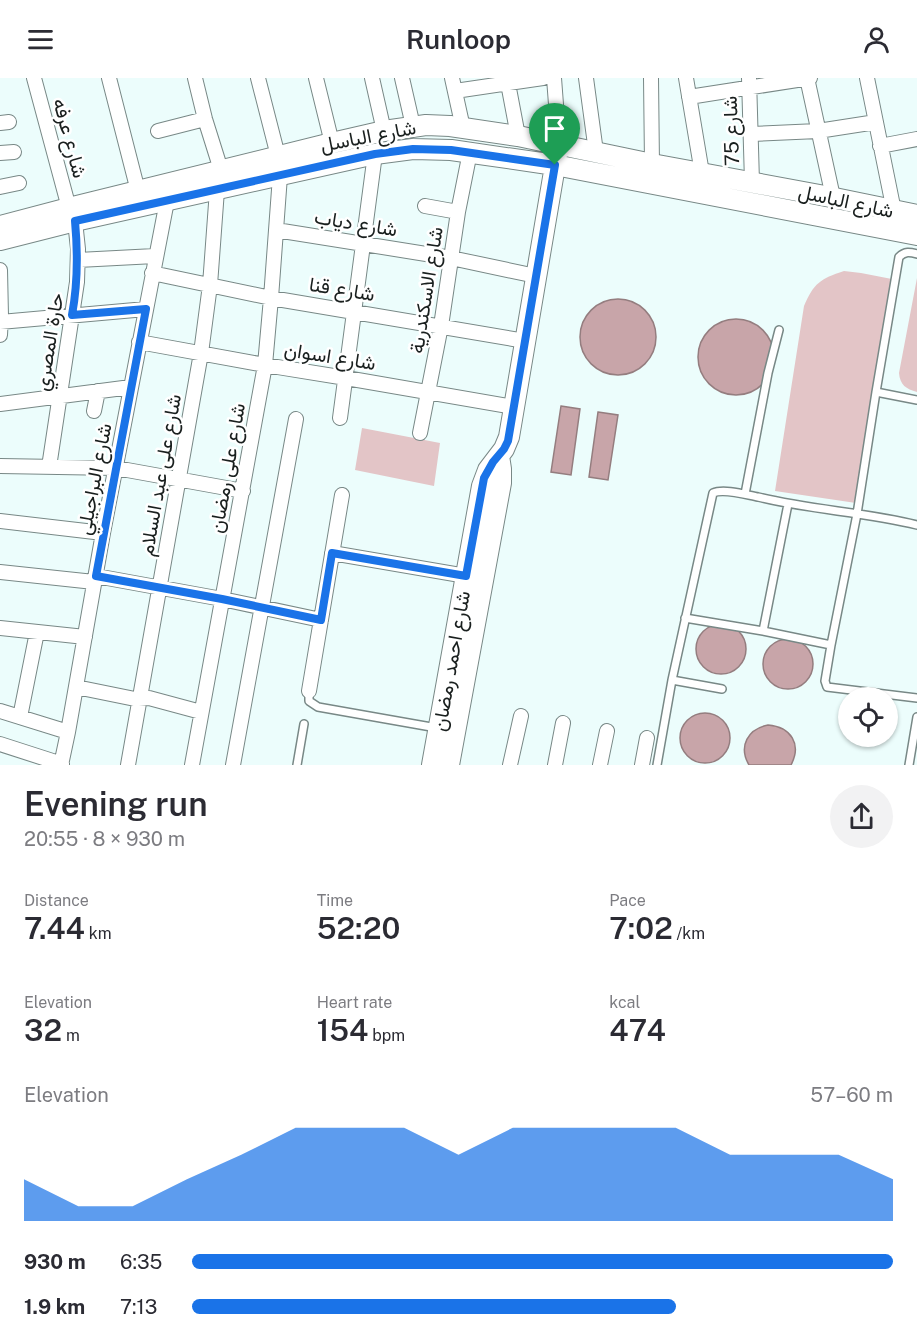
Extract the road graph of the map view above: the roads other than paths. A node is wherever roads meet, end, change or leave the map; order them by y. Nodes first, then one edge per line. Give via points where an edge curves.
1 (34, 78) edge
2 (109, 78) edge
3 (195, 78) edge
4 (258, 78) edge
5 (316, 78) edge
6 (372, 78) edge
7 (402, 78) edge
8 (543, 78) edge
9 (554, 78) edge
10 (586, 78) edge
11 (651, 78) edge
12 (686, 78) edge
13 (808, 78) edge
14 (867, 78) edge
15 (508, 81) edge
16 (749, 83) edge
17 (454, 85) edge
18 (689, 97) junction
19 (205, 118) junction
20 (876, 122) junction
21 (413, 126) junction
22 (463, 128) junction
23 (158, 131) dead end
24 (384, 131) junction
25 (818, 131) junction
26 (751, 134) junction
27 (518, 136) junction
28 (917, 140) edge
29 (332, 143) junction
30 (559, 144) junction
31 (880, 146) junction
32 (470, 152) junction
33 (596, 152) junction
34 (375, 154) junction
35 (278, 156) junction
36 (652, 164) junction
37 (555, 165) junction
38 (221, 170) junction
39 (702, 173) junction
40 (280, 176) junction
41 (752, 182) junction
42 (19, 183) dead end
43 (0, 187) edge
44 (217, 190) junction
45 (138, 191) junction
46 (165, 193) junction
47 (829, 196) junction
48 (425, 206) dead end
49 (894, 211) junction
50 (458, 212) junction
51 (72, 215) junction
52 (917, 215) edge
53 (822, 216) junction
54 (0, 226) edge
55 (276, 230) junction
56 (917, 234) edge
57 (0, 240) edge
58 (364, 244) junction
59 (917, 254) edge
60 (155, 256) junction
61 (451, 258) junction
62 (78, 260) junction
63 (0, 270) edge
64 (152, 273) junction
65 (536, 276) junction
66 (210, 285) junction
67 (272, 298) junction
68 (146, 309) junction
69 (355, 311) junction
70 (72, 315) junction
71 (441, 326) junction
72 (0, 327) edge
73 (779, 330) dead end
74 (525, 341) junction
75 (139, 342) junction
76 (201, 353) junction
77 (265, 365) junction
78 (346, 378) junction
79 (131, 387) junction
80 (98, 391) junction
81 (428, 392) junction
82 (876, 392) junction
83 (60, 396) junction
84 (917, 400) edge
85 (0, 404) edge
86 (514, 407) junction
87 (94, 411) dead end
88 (340, 418) dead end
89 (296, 419) dead end
90 (420, 434) dead end
91 (0, 466) edge
92 (49, 467) junction
93 (116, 468) junction
94 (179, 479) junction
95 (243, 490) junction
96 (745, 494) junction
97 (342, 495) dead end
98 (788, 504) junction
99 (857, 514) junction
100 (0, 521) edge
101 (917, 525) edge
102 (103, 533) junction
103 (332, 553) junction
104 (0, 572) edge
105 (474, 577) junction
106 (95, 579) junction
107 (160, 588) junction
108 (222, 599) junction
109 (262, 607) junction
110 (685, 618) junction
111 (321, 620) junction
112 (0, 627) edge
113 (763, 631) junction
114 (37, 632) junction
115 (85, 637) junction
116 (831, 645) junction
117 (672, 680) junction
118 (76, 687) junction
119 (722, 689) dead end
120 (309, 691) joint
121 (917, 698) edge
122 (141, 699) junction
123 (0, 711) edge
124 (201, 712) junction
125 (521, 716) dead end
126 (20, 717) junction
127 (917, 717) edge
128 (563, 723) dead end
129 (304, 724) dead end
130 (439, 728) junction
131 (607, 731) dead end
132 (68, 732) junction
133 (647, 738) dead end
134 (0, 744) edge
135 (61, 764) edge
136 (128, 765) edge
137 (192, 765) edge
138 (233, 765) edge
139 (297, 765) edge
140 (432, 765) edge
141 (449, 765) edge
142 (510, 765) edge
143 (555, 765) edge
144 (600, 765) edge
145 (642, 765) edge
146 (657, 765) edge
147 (909, 765) edge

1 - 51 street, شارع عرفه
2 - 45 street
3 - 19 street
4 - 35 street
5 - 29 street
6 - 24 street
7 - 21 street
8 - 15 street
9 - 30 street
10 - 33 street
11 - 36 street
12 - 18 street
13 - 16 street
13 - 25 street
14 - 20 street
15 - 17 street
15 - 27 street
16 - 18 street
16 - 26 street, شارع 75
17 - 22 street
18 - 39 street
19 - 23 street
19 - 38 street
20 - 25 street
20 - 31 street
21 - 22 main road, شارع الباسل
21 - 24 main road, شارع الباسل
22 - 27 main road, شارع الباسل
24 - 29 main road, شارع الباسل
25 - 26 street
25 - 47 street
26 - 41 street, شارع 75
27 - 30 main road, شارع الباسل
28 - 31 street
29 - 35 main road, شارع الباسل
30 - 33 main road, شارع الباسل
30 - 37 main road, شارع احمد رمضان
31 - 49 street
32 - 34 main road, شارع الباسل via 413,149
32 - 37 main road, شارع الباسل
32 - 50 street, شارع الاسكندرية
33 - 36 main road, شارع الباسل
34 - 40 main road, شارع الباسل
34 - 58 street
35 - 38 main road, شارع الباسل
36 - 39 main road, شارع الباسل
37 - 53 main road, شارع الباسل
37 - 65 main road, شارع احمد رمضان
38 - 46 main road, شارع الباسل
39 - 41 main road, شارع الباسل
40 - 44 main road, شارع الباسل
40 - 55 street, شارع على رمضان
41 - 47 main road, شارع الباسل
42 - 43 street
44 - 46 main road, شارع الباسل
44 - 66 street, شارع على عبد السلام
45 - 46 main road, شارع الباسل
45 - 51 main road, شارع الباسل
46 - 51 main road, شارع الباسل
46 - 60 street, شارع البراجيلي
47 - 49 main road, شارع الباسل
47 - 53 main road
48 - 50 street
49 - 52 main road, شارع الباسل
50 - 61 street, شارع الاسكندرية
51 - 54 main road, شارع الباسل
51 - 57 main road, شارع الباسل
51 - 62 street, حارة المصري
53 - 56 main road, شارع الباسل
55 - 58 street, شارع دياب
55 - 67 street, شارع على رمضان
58 - 61 street, شارع دياب
58 - 69 street
59 - 82 lane via 908,252 899,257
60 - 62 street
60 - 64 street, شارع البراجيلي
61 - 65 street, شارع دياب
61 - 71 street, شارع الاسكندرية
62 - 70 street, حارة المصري
63 - 72 street
64 - 66 street, شارع قنا
64 - 68 street, شارع البراجيلي
65 - 74 main road, شارع احمد رمضان
66 - 67 street, شارع قنا
66 - 76 street, شارع على عبد السلام
67 - 69 street, شارع قنا
67 - 77 street, شارع على رمضان
68 - 70 street
68 - 75 street, شارع البراجيلي
69 - 71 street, شارع قنا
69 - 78 street
70 - 72 street
70 - 83 street, حارة المصري
71 - 74 street, شارع قنا
71 - 81 street, شارع الاسكندرية
73 - 96 lane
74 - 86 main road, شارع احمد رمضان
75 - 76 street, شارع اسوان
75 - 79 street, شارع البراجيلي
76 - 77 street, شارع اسوان
76 - 94 street, شارع على عبد السلام
77 - 78 street, شارع اسوان
77 - 95 street, شارع على رمضان
78 - 81 street, شارع اسوان
78 - 88 street
79 - 80 street
79 - 93 street, شارع البراجيلي
80 - 83 street
80 - 87 street
81 - 86 street, شارع اسوان
81 - 90 street, شارع الاسكندرية
82 - 84 lane
82 - 99 lane
83 - 85 street
83 - 92 street, حارة المصري
86 - 105 main road, شارع احمد رمضان via 508,441 482,486
89 - 109 street
91 - 92 street
92 - 93 street
93 - 94 street
93 - 102 street, شارع البراجيلي
94 - 95 street
94 - 107 street, شارع على عبد السلام
95 - 108 street, شارع على رمضان
96 - 98 lane
96 - 110 lane via 713,493
97 - 103 street
98 - 99 lane
98 - 113 lane
99 - 101 lane
99 - 116 lane
100 - 102 street
102 - 106 street, شارع البراجيلي
103 - 105 street
103 - 111 street
104 - 106 street
105 - 130 main road, شارع احمد رمضان
105 - 141 main road, شارع احمد رمضان
106 - 107 street
106 - 115 street, شارع البراجيلي
107 - 108 street
107 - 122 street, شارع على عبد السلام
108 - 109 street
108 - 124 street, شارع على رمضان
109 - 111 street
109 - 138 street
110 - 113 lane
110 - 117 lane
111 - 120 street
112 - 114 street
113 - 116 lane
114 - 115 street
114 - 126 street
115 - 118 street, شارع البراجيلي
116 - 121 lane via 827,687
117 - 119 lane
117 - 146 lane
118 - 122 street
118 - 132 street, شارع البراجيلي
120 - 130 lane via 309,701 318,707
122 - 124 street
122 - 136 street, شارع على عبد السلام
123 - 126 street
124 - 137 street, شارع على رمضان
125 - 142 street
126 - 132 street
127 - 147 lane
128 - 143 street
129 - 139 lane
130 - 140 main road, شارع احمد رمضان
131 - 144 street
132 - 135 street, شارع البراجيلي
133 - 145 street
134 - 135 street

